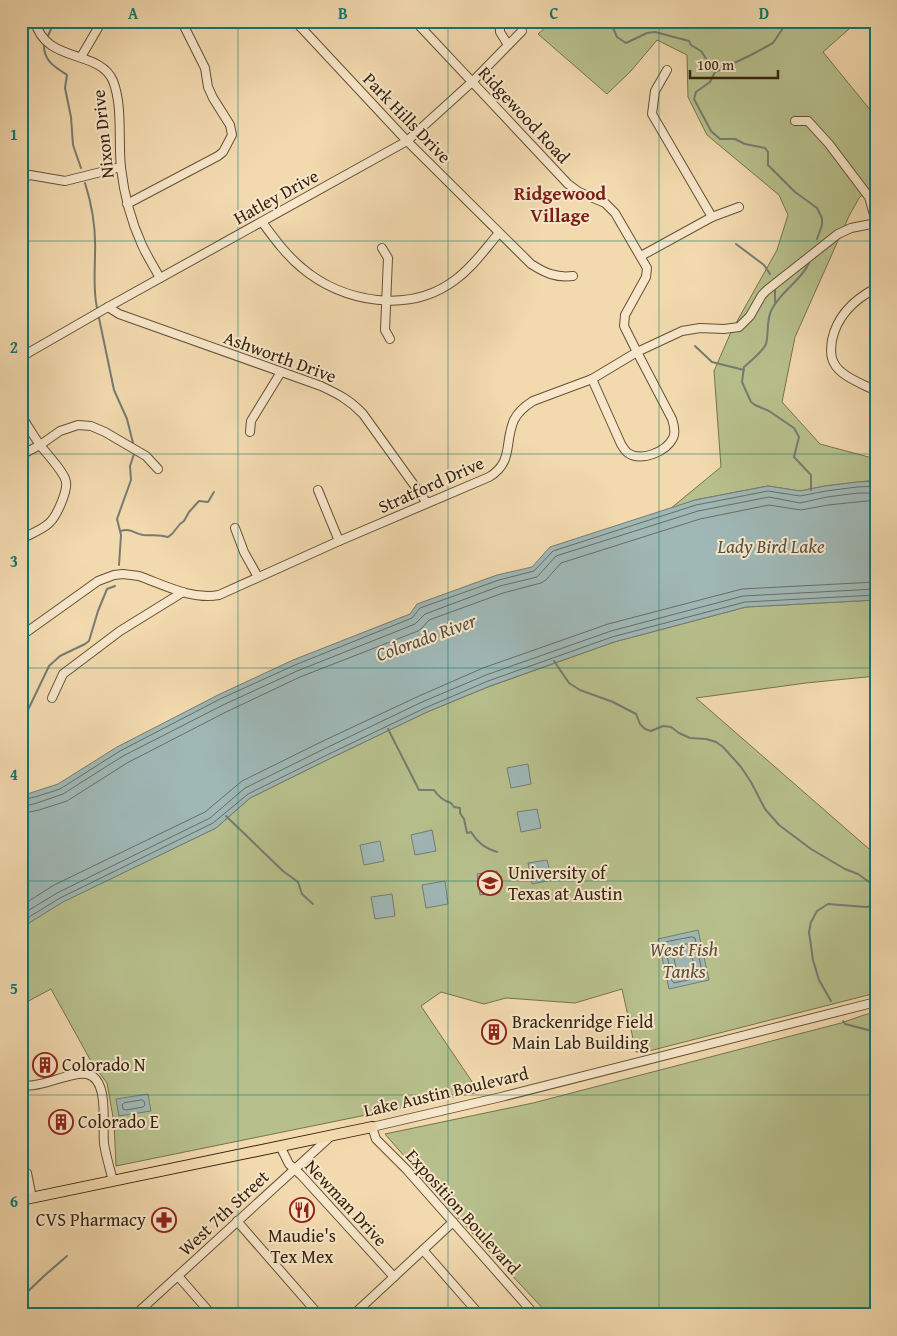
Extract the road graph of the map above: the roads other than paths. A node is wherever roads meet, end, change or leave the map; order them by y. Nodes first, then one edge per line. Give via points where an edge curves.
1 (35, 21) edge
2 (102, 21) edge
3 (180, 21) edge
4 (295, 21) edge
5 (415, 21) edge
6 (500, 21) edge
7 (522, 31) dead end
8 (508, 46) junction
9 (81, 57) junction
10 (667, 70) dead end
11 (472, 82) junction
12 (795, 121) dead end
13 (407, 141) junction
14 (121, 167) junction
15 (21, 178) edge
16 (128, 204) junction
17 (739, 206) dead end
18 (712, 217) junction
19 (262, 222) junction
20 (876, 223) edge
21 (499, 233) junction
22 (382, 248) dead end
23 (641, 256) junction
24 (573, 276) dead end
25 (160, 278) junction
26 (876, 288) edge
27 (387, 301) junction
28 (108, 307) junction
29 (390, 339) dead end
30 (637, 352) junction
31 (21, 357) edge
32 (281, 372) junction
33 (592, 379) junction
34 (876, 391) edge
35 (21, 415) edge
36 (250, 432) dead end
37 (40, 445) junction
38 (21, 455) edge
39 (158, 469) dead end
40 (318, 490) dead end
41 (427, 503) junction
42 (235, 528) dead end
43 (21, 539) edge
44 (339, 541) junction
45 (258, 577) junction
46 (183, 592) junction
47 (21, 636) edge
48 (52, 698) dead end
49 (876, 1002) edge
50 (21, 1084) edge
51 (372, 1127) junction
52 (333, 1134) junction
53 (280, 1146) junction
54 (295, 1168) junction
55 (21, 1174) edge
56 (113, 1181) junction
57 (26, 1199) edge
58 (237, 1221) junction
59 (453, 1222) junction
60 (422, 1250) junction
61 (178, 1276) junction
62 (394, 1277) junction
63 (135, 1315) edge
64 (212, 1315) edge
65 (320, 1315) edge
66 (353, 1315) edge
67 (480, 1315) edge
68 (535, 1315) edge

1 - 9 street, Nixon Drive via 47,43 63,53
2 - 9 street
3 - 16 street via 205,68 208,87 230,125 232,135 218,156
4 - 13 street, Park Hills Drive
5 - 11 street, Ridgewood Road
6 - 8 street via 500,32
7 - 8 street, Hatley Drive
8 - 11 street, Hatley Drive
9 - 14 street, Nixon Drive via 105,70 112,79 117,96
10 - 18 street via 655,92 652,114
11 - 13 street, Hatley Drive
11 - 23 street, Ridgewood Road via 568,184 610,207
12 - 20 street via 808,121 834,149 869,197
13 - 19 street, Hatley Drive
13 - 21 street, Park Hills Drive
14 - 15 street via 65,181 30,175
14 - 16 street, Nixon Drive
16 - 25 street, Nixon Drive via 142,245
17 - 18 street
18 - 23 street
19 - 25 street, Hatley Drive
19 - 27 street via 277,243 319,281 360,297
20 - 30 street, Stratford Drive via 851,228 829,240 767,290 740,326 724,330 700,328 682,331
21 - 24 street, Park Hills Drive via 541,270 557,277
21 - 27 street via 472,266 436,292
22 - 27 street via 388,258
23 - 30 street, Ridgewood Road via 647,268 646,277 624,321
25 - 28 street, Hatley Drive
26 - 34 street via 864,294 838,321 830,351 834,364 847,376
27 - 29 street via 385,330
28 - 31 street, Hatley Drive
28 - 32 street, Ashworth Drive via 119,314
30 - 33 street, Stratford Drive
30 - 33 street, Ridgewood Road via 674,425 673,439 666,447 652,455 627,453
32 - 36 street via 252,421
32 - 41 street, Ashworth Drive via 337,393 354,404
33 - 41 street, Stratford Drive via 525,406 514,420 501,469
35 - 37 street
37 - 38 street
37 - 39 street via 60,431 78,425 91,426 146,456
37 - 43 street via 61,472 66,482 65,493 51,522
40 - 44 street
41 - 44 street, Stratford Drive
42 - 45 street
44 - 45 street, Stratford Drive
45 - 46 street, Stratford Drive via 210,596
46 - 47 street, Stratford Drive via 139,576 114,575 91,585
46 - 48 street via 120,630 62,674
49 - 51 street, Lake Austin Boulevard
50 - 56 street via 35,1085 79,1074 95,1078 100,1087 104,1143
51 - 52 main road, Lake Austin Boulevard
51 - 59 street, Exposition Boulevard via 376,1139
52 - 53 main road, Lake Austin Boulevard
52 - 54 street, West 7th Street
53 - 54 street, Newman Drive via 289,1164
53 - 56 main road, Lake Austin Boulevard
54 - 58 street, West 7th Street
54 - 62 street, Newman Drive
55 - 57 street via 27,1173
56 - 57 main road, Lake Austin Boulevard
58 - 61 street, West 7th Street
58 - 65 street
59 - 60 street
59 - 68 street, Exposition Boulevard
60 - 62 street
60 - 67 street
61 - 63 street, West 7th Street
61 - 64 street
62 - 66 street

